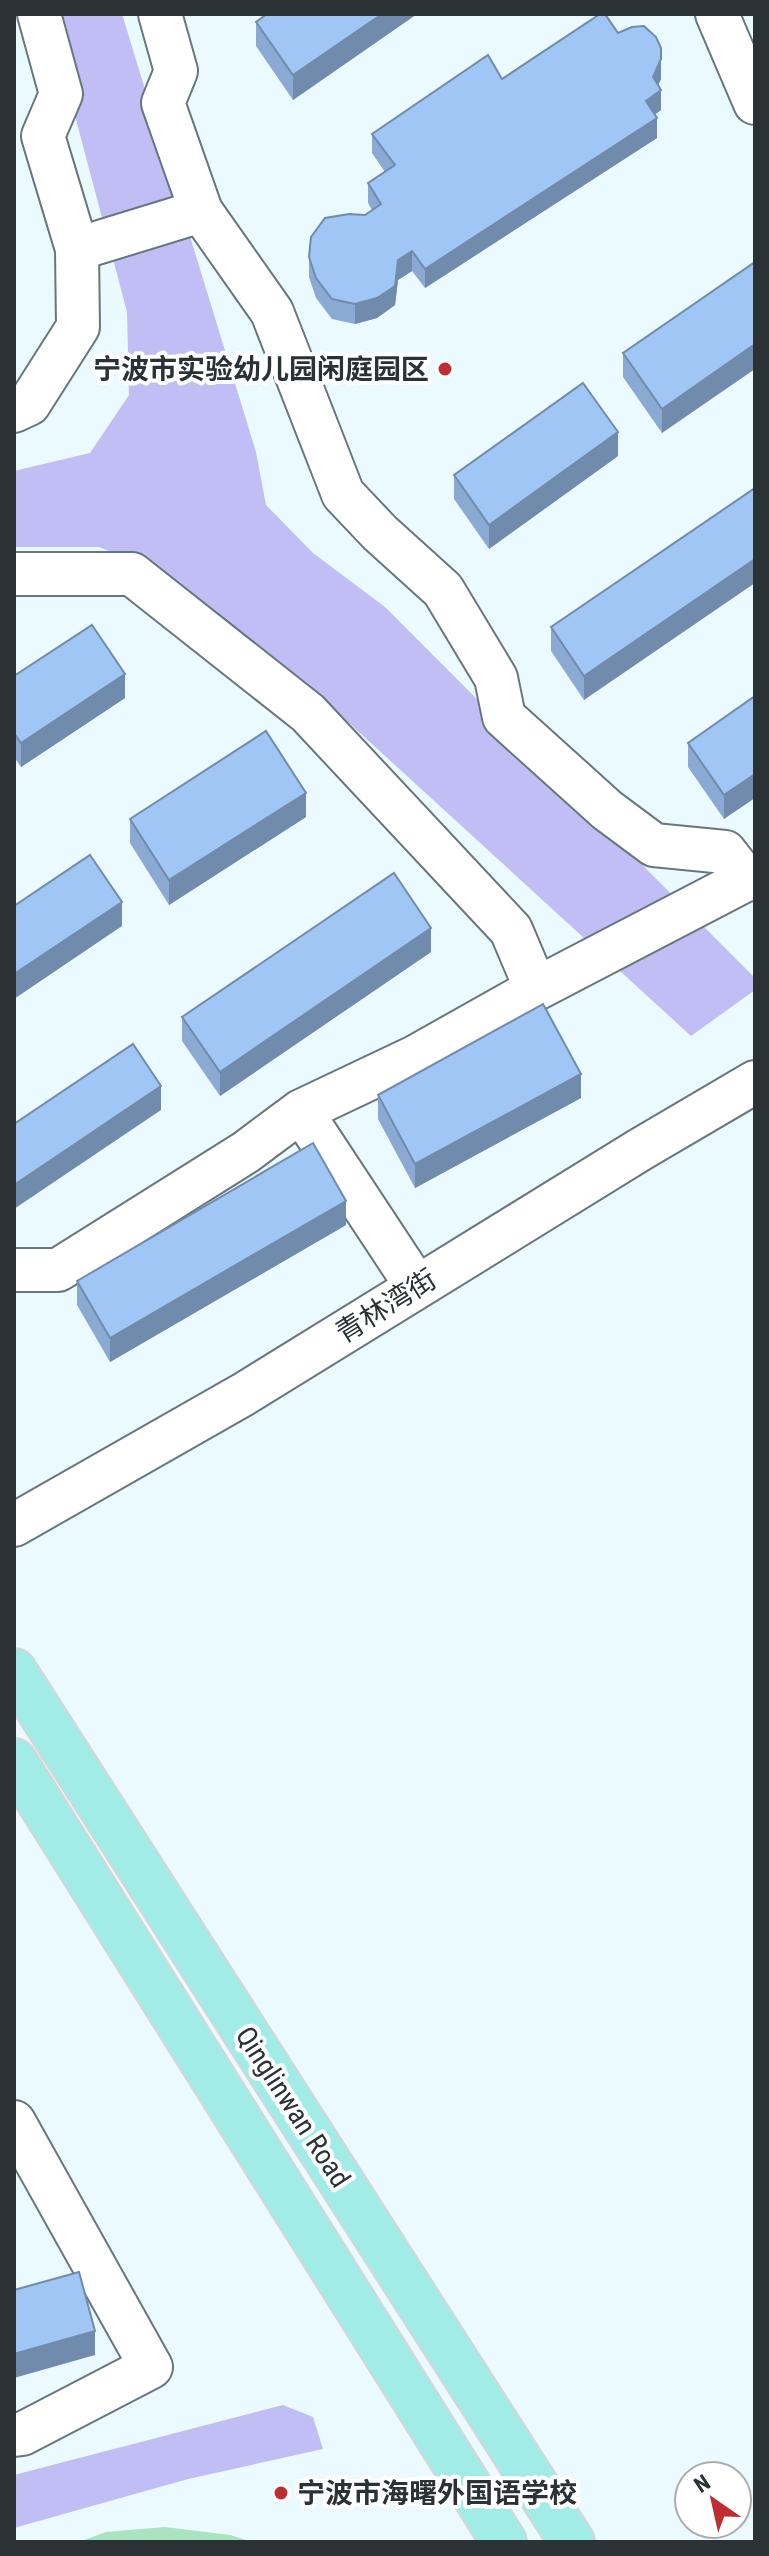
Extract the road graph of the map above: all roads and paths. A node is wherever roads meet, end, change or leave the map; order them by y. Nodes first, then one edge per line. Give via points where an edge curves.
1 (39, 14) edge
2 (160, 14) edge
3 (717, 14) edge
4 (755, 103) edge
5 (199, 212) junction
6 (79, 248) junction
7 (14, 411) edge
8 (14, 574) edge
9 (738, 884) edge
10 (536, 989) junction
11 (755, 1082) edge
12 (301, 1111) junction
13 (14, 1270) edge
14 (417, 1287) junction
15 (14, 1525) edge
16 (14, 1671) edge
17 (14, 1761) edge
18 (14, 2122) edge
19 (14, 2435) edge
20 (504, 2542) edge
21 (572, 2542) edge

1 - 6 street via 61,94 43,136
2 - 5 street via 176,71 163,103
3 - 4 street
5 - 6 street
5 - 9 street via 272,312 343,494 443,590 496,678 504,717 654,845 725,852
6 - 7 street via 78,327 29,404
8 - 10 street via 132,574 297,704 511,930
9 - 10 street
10 - 12 street via 415,1057
11 - 14 street, 青林湾街
12 - 13 street via 246,1152 58,1270
12 - 14 street
14 - 15 street, 青林湾街 via 244,1394
16 - 21 main road, Qinglinwan Road
17 - 20 main road, Qinglinwan Road
18 - 19 street via 151,2367

